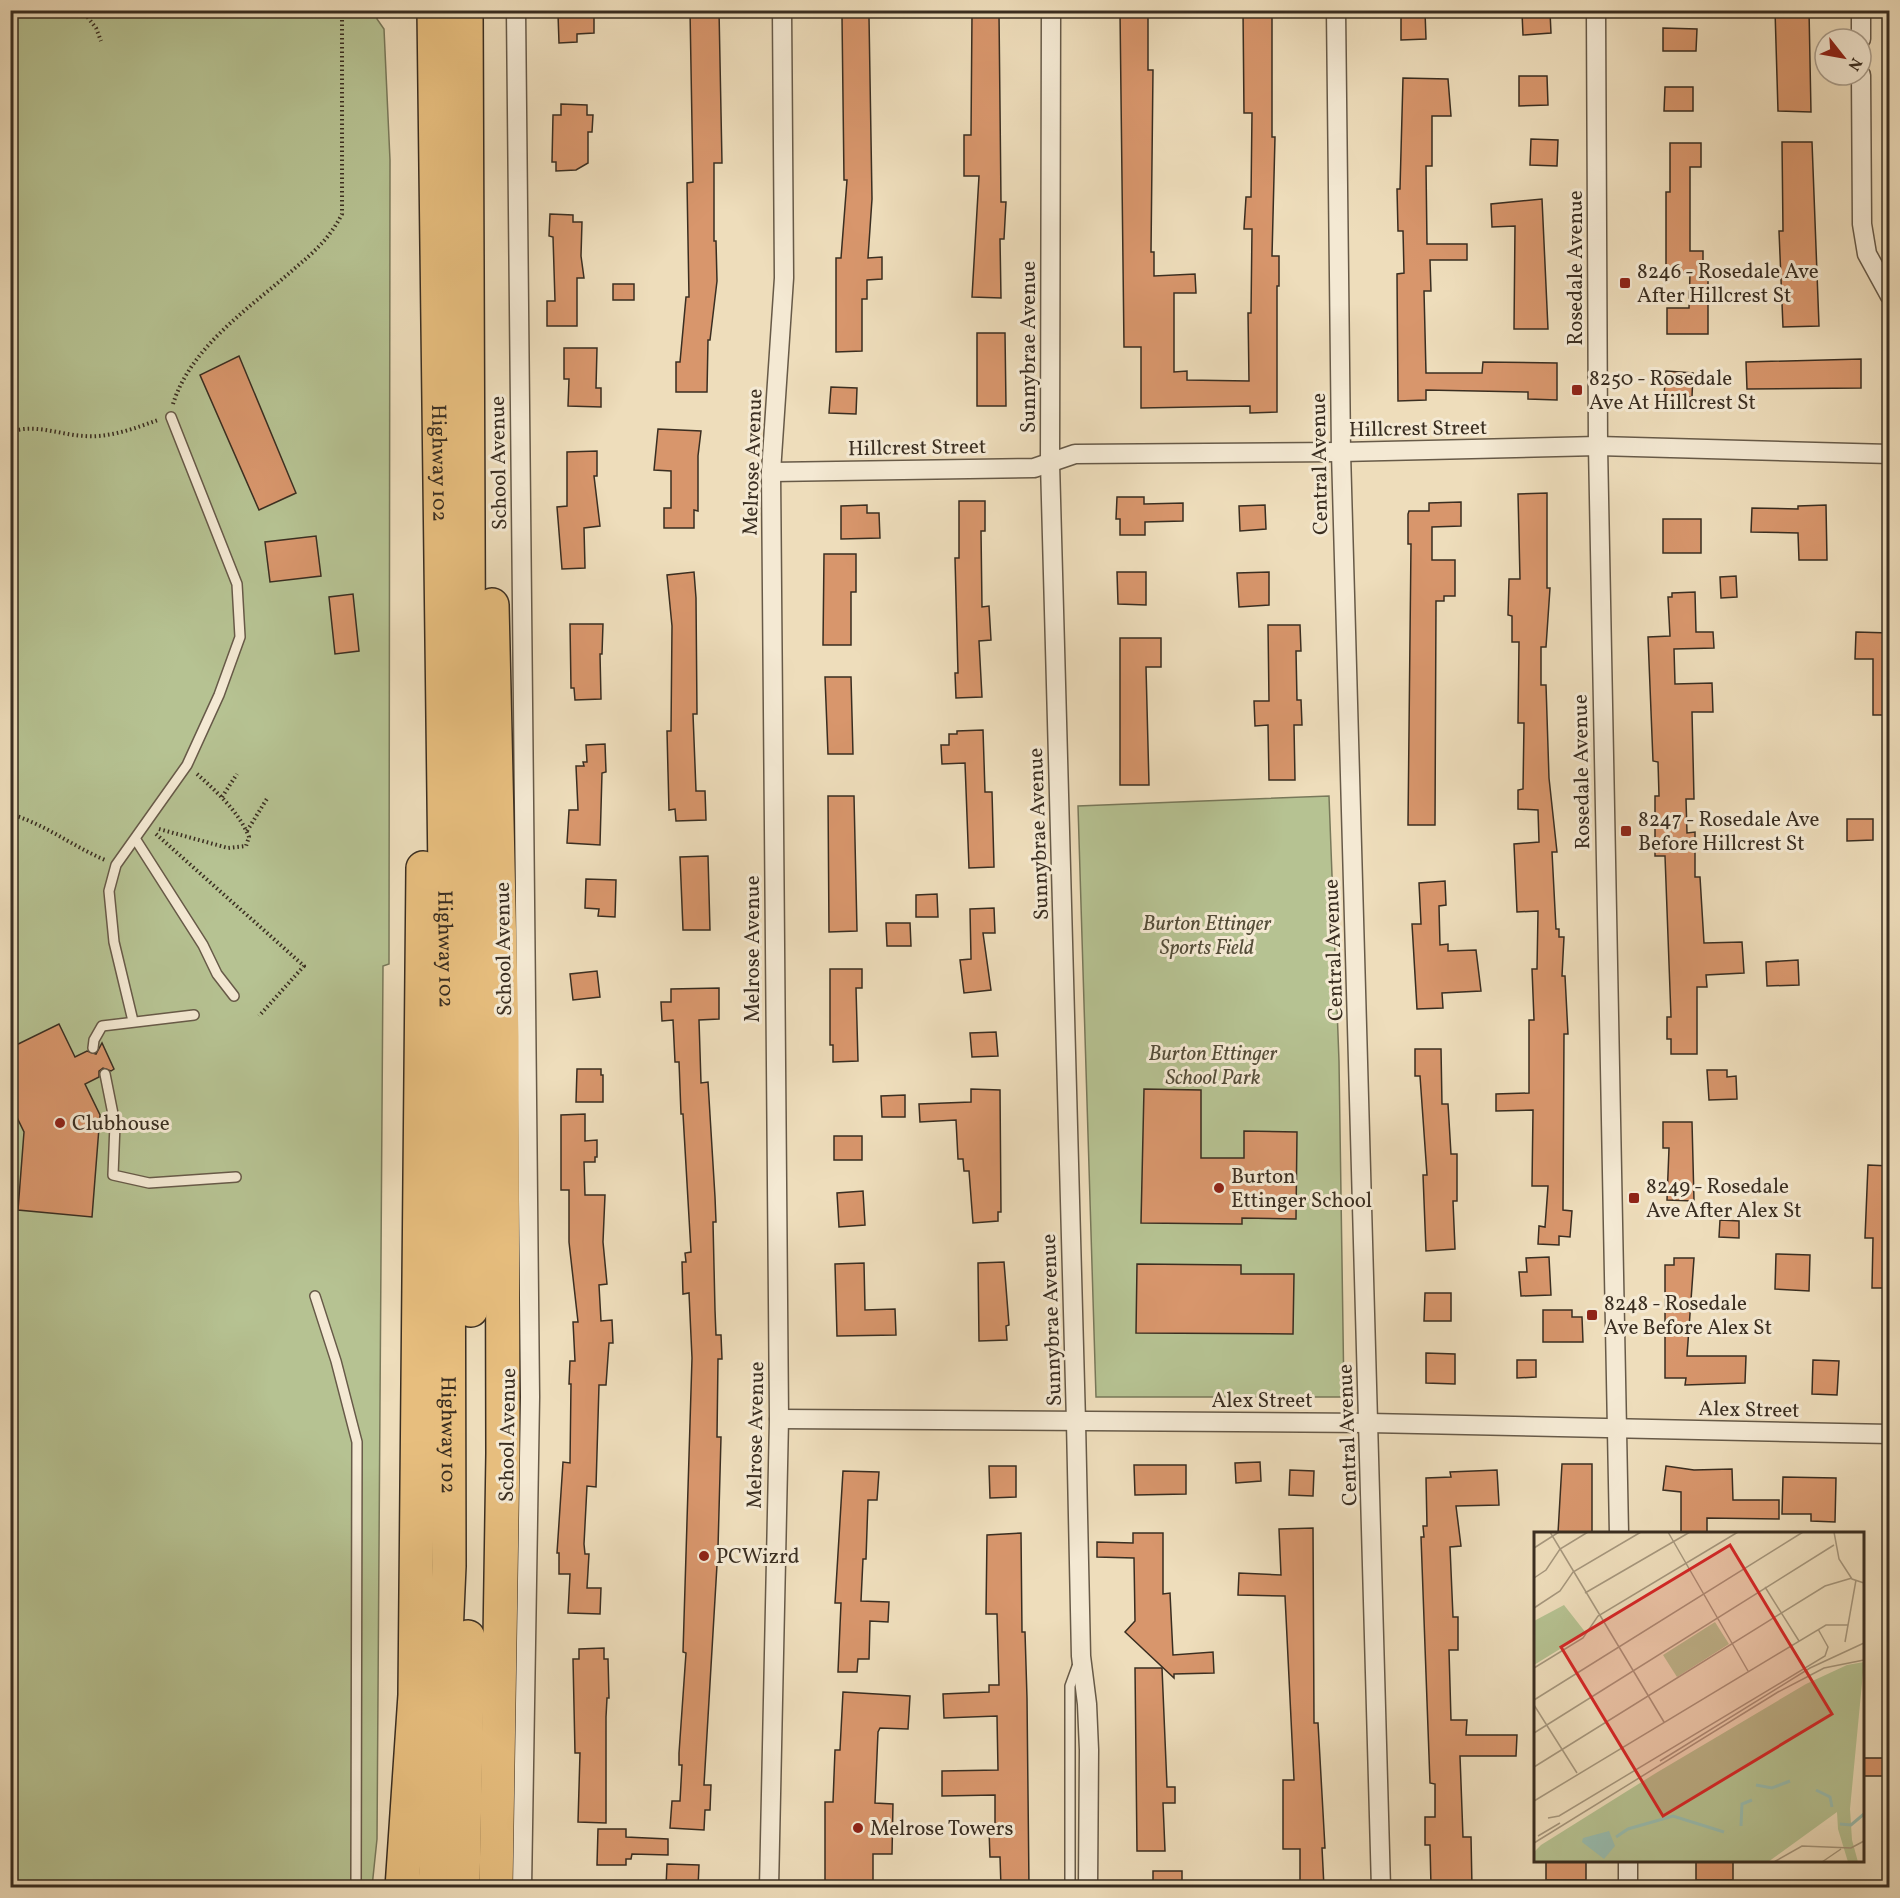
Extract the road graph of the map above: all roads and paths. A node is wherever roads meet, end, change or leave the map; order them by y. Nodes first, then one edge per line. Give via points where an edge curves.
1 (82, 10) edge
2 (342, 10) edge
3 (434, 10) edge
4 (466, 10) edge
5 (516, 10) edge
6 (782, 10) edge
7 (1051, 10) edge
8 (1336, 10) edge
9 (1596, 10) edge
10 (1861, 10) edge
11 (1861, 27) edge
12 (101, 41) dead end
13 (1861, 87) edge
14 (469, 237) junction
15 (1890, 296) edge
16 (171, 417) junction
17 (10, 432) edge
18 (1598, 446) junction
19 (1341, 452) junction
20 (1890, 454) edge
21 (1050, 463) junction
22 (771, 472) junction
23 (440, 552) junction
24 (187, 765) junction
25 (237, 774) dead end
26 (222, 797) junction
27 (268, 797) dead end
28 (10, 814) edge
29 (144, 825) junction
30 (247, 831) junction
31 (136, 840) junction
32 (116, 865) junction
33 (234, 996) dead end
34 (194, 1016) dead end
35 (259, 1017) dead end
36 (133, 1021) junction
37 (93, 1048) dead end
38 (105, 1074) dead end
39 (236, 1177) dead end
40 (315, 1296) dead end
41 (779, 1419) junction
42 (1076, 1422) junction
43 (1369, 1423) junction
44 (1617, 1429) junction
45 (1890, 1434) edge
46 (1619, 1532) edge
47 (1081, 1656) junction
48 (1628, 1862) edge
49 (356, 1887) edge
50 (402, 1887) edge
51 (435, 1887) edge
52 (463, 1887) edge
53 (496, 1887) edge
54 (522, 1887) edge
55 (769, 1887) edge
56 (1070, 1887) edge
57 (1088, 1887) edge
58 (1381, 1887) edge
59 (1628, 1887) edge

1 - 12 path
2 - 16 path via 342,214 326,241 196,360 182,382
3 - 23 highway, Highway 102
4 - 14 highway, Highway 102
5 - 54 street, School Avenue via 530,1396
6 - 22 street, Melrose Avenue via 784,278
7 - 21 street, Sunnybrae Avenue
8 - 19 street, Central Avenue
9 - 18 street, Rosedale Avenue
10 - 11 street
13 - 15 street via 1862,224 1867,254
14 - 52 highway, Highway 102 via 472,1124 470,1568
14 - 53 highway via 488,415 501,1025 503,1453
16 - 17 path via 125,431 86,437 50,430
16 - 24 lane via 237,584 240,637
18 - 19 street, Hillcrest Street
18 - 20 street, Hillcrest Street
18 - 44 street, Rosedale Avenue
19 - 21 street, Hillcrest Street via 1075,454
19 - 43 street, Central Avenue
21 - 22 street, Hillcrest Street via 1034,468
21 - 42 street, Sunnybrae Avenue
22 - 41 street, Melrose Avenue
23 - 50 highway via 422,883 415,1695
23 - 51 highway, Highway 102 via 448,1113 449,1566
24 - 26 path
24 - 29 lane
25 - 26 path
26 - 30 path
27 - 30 path
28 - 32 path via 48,828
29 - 30 path via 228,848 246,846
29 - 31 lane
29 - 35 path via 304,966
31 - 32 lane
31 - 33 lane
32 - 36 lane via 108,902
34 - 36 lane
36 - 37 lane via 102,1026
38 - 39 lane via 115,1124 113,1175 149,1183
40 - 49 lane via 357,1442
41 - 42 street, Alex Street
41 - 55 street, Melrose Avenue
42 - 43 street, Alex Street
42 - 47 street, Sunnybrae Avenue
43 - 44 street, Alex Street
43 - 58 street, Central Avenue
44 - 45 street, Alex Street
44 - 46 street, Rosedale Avenue
47 - 56 lane, Sunnybrae Avenue via 1070,1686
47 - 57 street, Sunnybrae Avenue via 1088,1704
48 - 59 street

